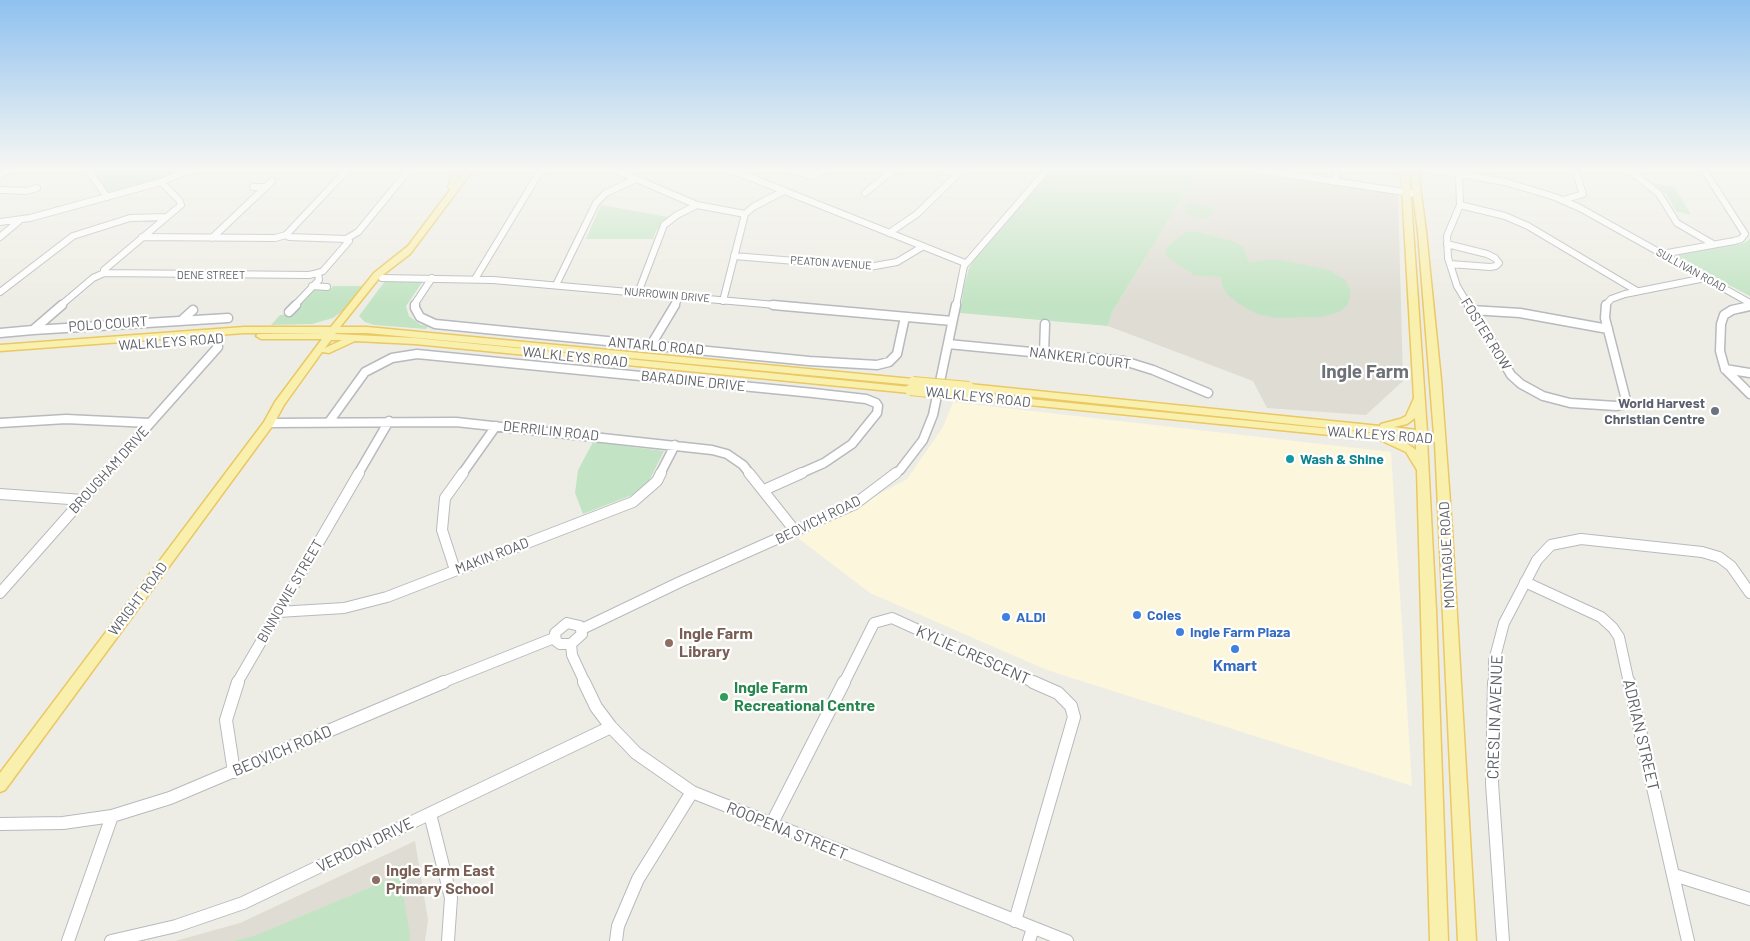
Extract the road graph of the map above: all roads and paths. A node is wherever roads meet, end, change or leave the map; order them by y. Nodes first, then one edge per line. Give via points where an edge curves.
1 (44, 214) edge
2 (170, 214) edge
3 (238, 214) edge
4 (306, 214) edge
5 (374, 214) edge
6 (437, 214) edge
7 (514, 214) edge
8 (591, 214) edge
9 (678, 214) edge
10 (745, 214) edge
11 (841, 214) edge
12 (916, 214) edge
13 (1008, 214) edge
14 (1413, 214) edge
15 (1415, 214) edge
16 (1456, 214) edge
17 (1496, 214) edge
18 (1589, 214) edge
19 (1671, 214) edge
20 (1732, 214) edge
21 (166, 217) junction
22 (18, 221) junction
23 (0, 222) edge
24 (889, 233) junction
25 (286, 235) junction
26 (0, 237) edge
27 (142, 237) junction
28 (212, 238) junction
29 (346, 239) junction
30 (1448, 244) junction
31 (1713, 245) junction
32 (411, 247) junction
33 (922, 247) junction
34 (1662, 254) junction
35 (734, 256) junction
36 (965, 263) junction
37 (1450, 264) junction
38 (318, 273) junction
39 (104, 274) junction
40 (382, 278) junction
41 (432, 278) junction
42 (1705, 278) junction
43 (475, 279) junction
44 (556, 285) junction
45 (312, 286) junction
46 (327, 286) dead end
47 (1638, 291) junction
48 (0, 292) edge
49 (638, 293) junction
50 (680, 297) junction
51 (723, 301) junction
52 (1750, 304) edge
53 (192, 310) dead end
54 (1471, 310) junction
55 (289, 312) dead end
56 (349, 314) junction
57 (906, 317) junction
58 (228, 318) dead end
59 (183, 319) junction
60 (952, 321) junction
61 (1045, 324) dead end
62 (1608, 329) junction
63 (33, 330) junction
64 (308, 332) junction
65 (0, 333) edge
66 (335, 333) junction
67 (369, 334) junction
68 (948, 344) junction
69 (651, 345) junction
70 (218, 347) dead end
71 (0, 348) edge
72 (323, 350) junction
73 (1044, 353) junction
74 (0, 355) edge
75 (1725, 369) junction
76 (1750, 373) edge
77 (969, 392) junction
78 (1208, 393) dead end
79 (1750, 394) edge
80 (1420, 397) junction
81 (272, 417) junction
82 (389, 421) junction
83 (329, 422) junction
84 (0, 423) edge
85 (150, 423) junction
86 (496, 426) junction
87 (1351, 426) junction
88 (1381, 437) junction
89 (1422, 438) junction
90 (1440, 440) junction
91 (675, 445) junction
92 (1424, 480) junction
93 (764, 490) junction
94 (0, 494) edge
95 (83, 500) junction
96 (796, 532) junction
97 (455, 570) junction
98 (1525, 582) junction
99 (1, 592) edge
100 (1750, 593) edge
101 (278, 612) junction
102 (582, 628) junction
103 (554, 638) junction
104 (571, 644) junction
105 (611, 728) junction
106 (234, 772) junction
107 (0, 785) edge
108 (692, 792) junction
109 (430, 814) junction
110 (112, 816) junction
111 (0, 824) edge
112 (771, 825) junction
113 (1674, 875) junction
114 (1750, 899) edge
115 (1015, 921) junction
116 (1031, 934) edge
117 (68, 941) edge
118 (111, 941) edge
119 (448, 941) edge
120 (616, 941) edge
121 (1067, 941) edge
122 (1439, 941) edge
123 (1467, 941) edge
124 (1503, 941) edge
125 (1688, 941) edge

1 - 22 street
2 - 21 street
3 - 28 street
4 - 25 street
5 - 29 street via 358,232
6 - 32 main road, WRIGHT ROAD
7 - 43 street
8 - 44 street
9 - 49 street via 664,225
10 - 35 street
11 - 24 street
12 - 24 street
13 - 36 street, BEOVICH ROAD
14 - 80 main road, MONTAGUE ROAD
15 - 90 main road, MONTAGUE ROAD via 1436,380
16 - 30 street, FOSTER ROW via 1449,228
17 - 47 street via 1528,226
18 - 34 street, SULLIVAN ROAD
19 - 31 street via 1677,223
20 - 31 street via 1745,234 1736,241
21 - 27 street
21 - 48 street via 130,218 73,236
22 - 23 street
22 - 26 street
24 - 33 street
25 - 28 street via 275,238
25 - 29 street
27 - 28 street
27 - 39 street via 104,270
29 - 38 street via 349,241
30 - 37 street, FOSTER ROW
30 - 37 street via 1487,254 1499,263 1490,268
31 - 34 street
32 - 40 main road, WRIGHT ROAD
32 - 56 main road, WRIGHT ROAD via 377,275
33 - 35 street, PEATON AVENUE via 897,262 875,266
33 - 36 street
34 - 42 street, SULLIVAN ROAD
35 - 51 street
36 - 60 street, BEOVICH ROAD
37 - 54 street, FOSTER ROW via 1457,286
38 - 39 street, DENE STREET
38 - 45 street via 319,280
39 - 63 street via 93,278
40 - 41 street, NURROWIN DRIVE
40 - 56 main road, WRIGHT ROAD
41 - 43 street, NURROWIN DRIVE
41 - 69 street, ANTARLO ROAD via 415,308 420,317 430,323
42 - 47 street, FOSTER ROW
42 - 52 street, SULLIVAN ROAD
43 - 44 street, NURROWIN DRIVE
44 - 49 street, NURROWIN DRIVE
45 - 46 street
45 - 55 street
47 - 62 street, FOSTER ROW via 1608,301 1604,311
49 - 50 street, NURROWIN DRIVE
50 - 51 street, NURROWIN DRIVE
50 - 69 street
51 - 57 street, NURROWIN DRIVE
52 - 75 street via 1729,312 1722,320 1720,351
53 - 59 street
54 - 62 street via 1520,313
54 - 62 street, FOSTER ROW via 1498,357 1521,384 1557,400 1620,406 1627,400
56 - 64 main road
56 - 66 main road, WRIGHT ROAD
56 - 67 main road
57 - 60 street, NURROWIN DRIVE
57 - 69 street, ANTARLO ROAD via 895,358 882,364
58 - 59 street, POLO COURT
59 - 63 street, POLO COURT
60 - 68 street, BEOVICH ROAD
61 - 73 street
63 - 65 street
64 - 66 main road, WALKLEYS ROAD
64 - 71 main road, WALKLEYS ROAD via 211,332
64 - 72 main road
64 - 74 main road, WALKLEYS ROAD
66 - 67 main road, WALKLEYS ROAD
66 - 72 main road, WRIGHT ROAD
67 - 72 main road
67 - 77 main road, WALKLEYS ROAD, bridge
68 - 73 street, NANKERI COURT
68 - 96 street, BEOVICH ROAD via 933,416 913,455 888,480 855,504
70 - 85 street, BROUGHAM DRIVE
72 - 81 main road, WRIGHT ROAD
73 - 78 street, NANKERI COURT via 1128,362
75 - 76 street
75 - 79 street
77 - 87 main road, WALKLEYS ROAD
77 - 88 main road, WALKLEYS ROAD
80 - 87 main road via 1412,415 1403,422 1386,426
80 - 89 main road, MONTAGUE ROAD
81 - 83 street, DERRILIN ROAD
81 - 107 main road, WRIGHT ROAD
82 - 83 street, DERRILIN ROAD
82 - 86 street, DERRILIN ROAD
82 - 101 street, BINNOWIE STREET
83 - 93 street, BARADINE DRIVE via 365,372 385,360 417,354 812,393 866,399 876,404 878,409 870,424 844,450 808,472
84 - 85 street via 66,419
85 - 95 street, BROUGHAM DRIVE
86 - 91 street, DERRILIN ROAD
86 - 97 street via 445,498 442,530
87 - 89 main road, WALKLEYS ROAD
88 - 89 main road, WALKLEYS ROAD
88 - 92 main road via 1414,453
89 - 90 main road, WALKLEYS ROAD
89 - 92 main road, MONTAGUE ROAD
90 - 123 main road, MONTAGUE ROAD
91 - 93 street, DERRILIN ROAD via 712,450 733,457
91 - 97 street, MAKIN ROAD via 657,482 633,502
92 - 122 main road, MONTAGUE ROAD
93 - 96 street, DERRILIN ROAD
94 - 95 street
95 - 99 street, BROUGHAM DRIVE
96 - 102 street, BEOVICH ROAD
97 - 101 street, MAKIN ROAD via 386,597 344,608
98 - 100 street, CRESLIN AVENUE via 1548,548 1561,542 1586,539 1707,553 1730,566
98 - 113 street, ADRIAN STREET via 1601,617 1619,637
98 - 124 street, CRESLIN AVENUE via 1504,624 1494,661 1492,784
101 - 106 street, BINNOWIE STREET via 241,674 233,694 226,720
102 - 103 street via 567,623 558,629
102 - 104 street via 580,638
103 - 104 street via 560,644
103 - 106 street, BEOVICH ROAD
104 - 105 street, ROOPENA STREET via 572,655 596,707
105 - 108 street, ROOPENA STREET via 636,753
105 - 109 street, VERDON DRIVE
106 - 110 street, BEOVICH ROAD via 170,798
108 - 112 street, ROOPENA STREET
108 - 120 street via 638,879 618,926
109 - 118 street, VERDON DRIVE via 243,903 176,926
109 - 119 street via 451,898
110 - 111 street, BEOVICH ROAD via 63,823
110 - 117 street
112 - 115 street, ROOPENA STREET
112 - 115 street, KYLIE CRESCENT via 874,622 892,618 1058,693 1071,706 1074,717
113 - 114 street
113 - 125 street, ADRIAN STREET
115 - 116 street, ROOPENA STREET
116 - 121 street, ROOPENA STREET

